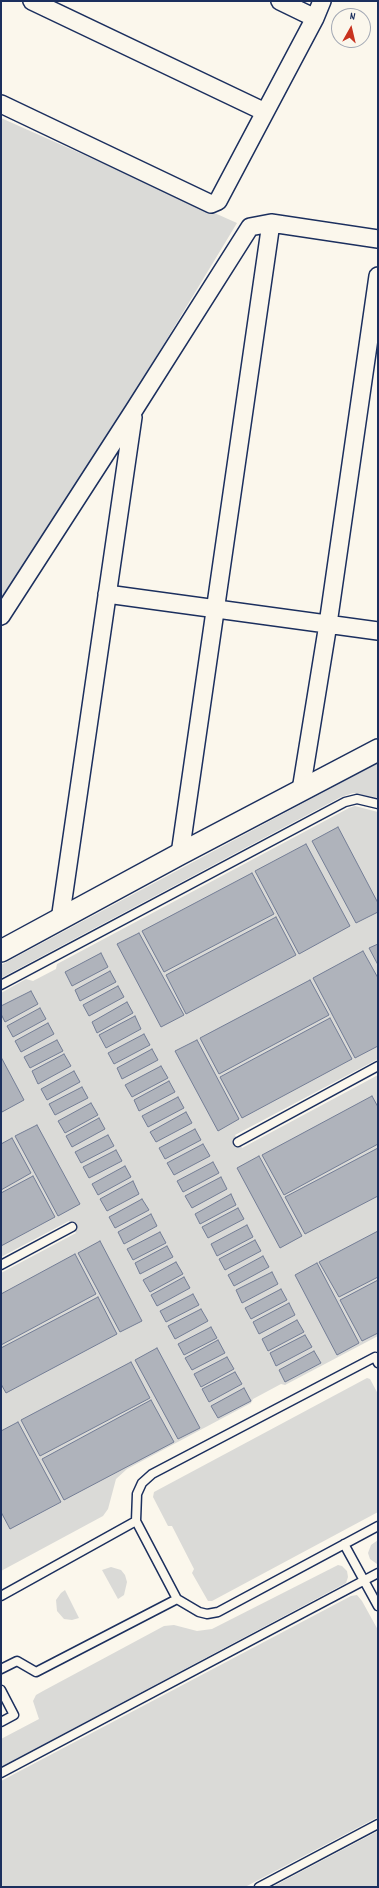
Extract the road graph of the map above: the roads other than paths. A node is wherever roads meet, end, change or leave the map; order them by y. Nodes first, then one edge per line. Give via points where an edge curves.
1 (32, 1) edge
2 (280, 1) edge
3 (322, 1) edge
4 (315, 18) junction
5 (1, 104) edge
6 (265, 112) junction
7 (271, 223) junction
8 (378, 239) edge
9 (378, 276) edge
10 (134, 410) junction
11 (107, 594) junction
12 (215, 609) junction
13 (1, 616) edge
14 (328, 624) junction
15 (378, 631) edge
16 (378, 750) edge
17 (301, 790) junction
18 (378, 804) edge
19 (180, 854) junction
20 (60, 920) junction
21 (1, 951) edge
22 (1, 985) edge
23 (378, 1066) edge
24 (238, 1142) dead end
25 (72, 1227) dead end
26 (1, 1265) edge
27 (377, 1356) edge
28 (136, 1521) junction
29 (378, 1526) edge
30 (344, 1544) junction
31 (378, 1573) edge
32 (364, 1580) junction
33 (1, 1596) edge
34 (178, 1599) junction
35 (378, 1606) edge
36 (1, 1669) edge
37 (1, 1690) edge
38 (1, 1722) edge
39 (1, 1773) edge
40 (378, 1824) edge
41 (259, 1887) edge

1 - 6 street
2 - 4 street
3 - 4 street
4 - 6 street
5 - 6 street via 211,204 218,201
7 - 8 street
7 - 10 street via 250,227
7 - 12 street
9 - 14 street
10 - 11 street
10 - 13 street
11 - 12 street
11 - 20 street
12 - 14 street
12 - 19 street
14 - 15 street
14 - 17 street
16 - 17 street
17 - 19 street
18 - 22 lane via 357,799 345,802
19 - 20 street
20 - 21 street
23 - 24 lane
25 - 26 lane
27 - 28 lane via 152,1474 142,1482 137,1494
28 - 33 lane
28 - 34 lane
29 - 30 lane
30 - 32 lane
30 - 34 lane via 218,1612 199,1612
31 - 32 lane
32 - 35 lane
32 - 39 lane
34 - 36 lane via 36,1672 16,1661
37 - 38 lane via 14,1715
40 - 41 lane

